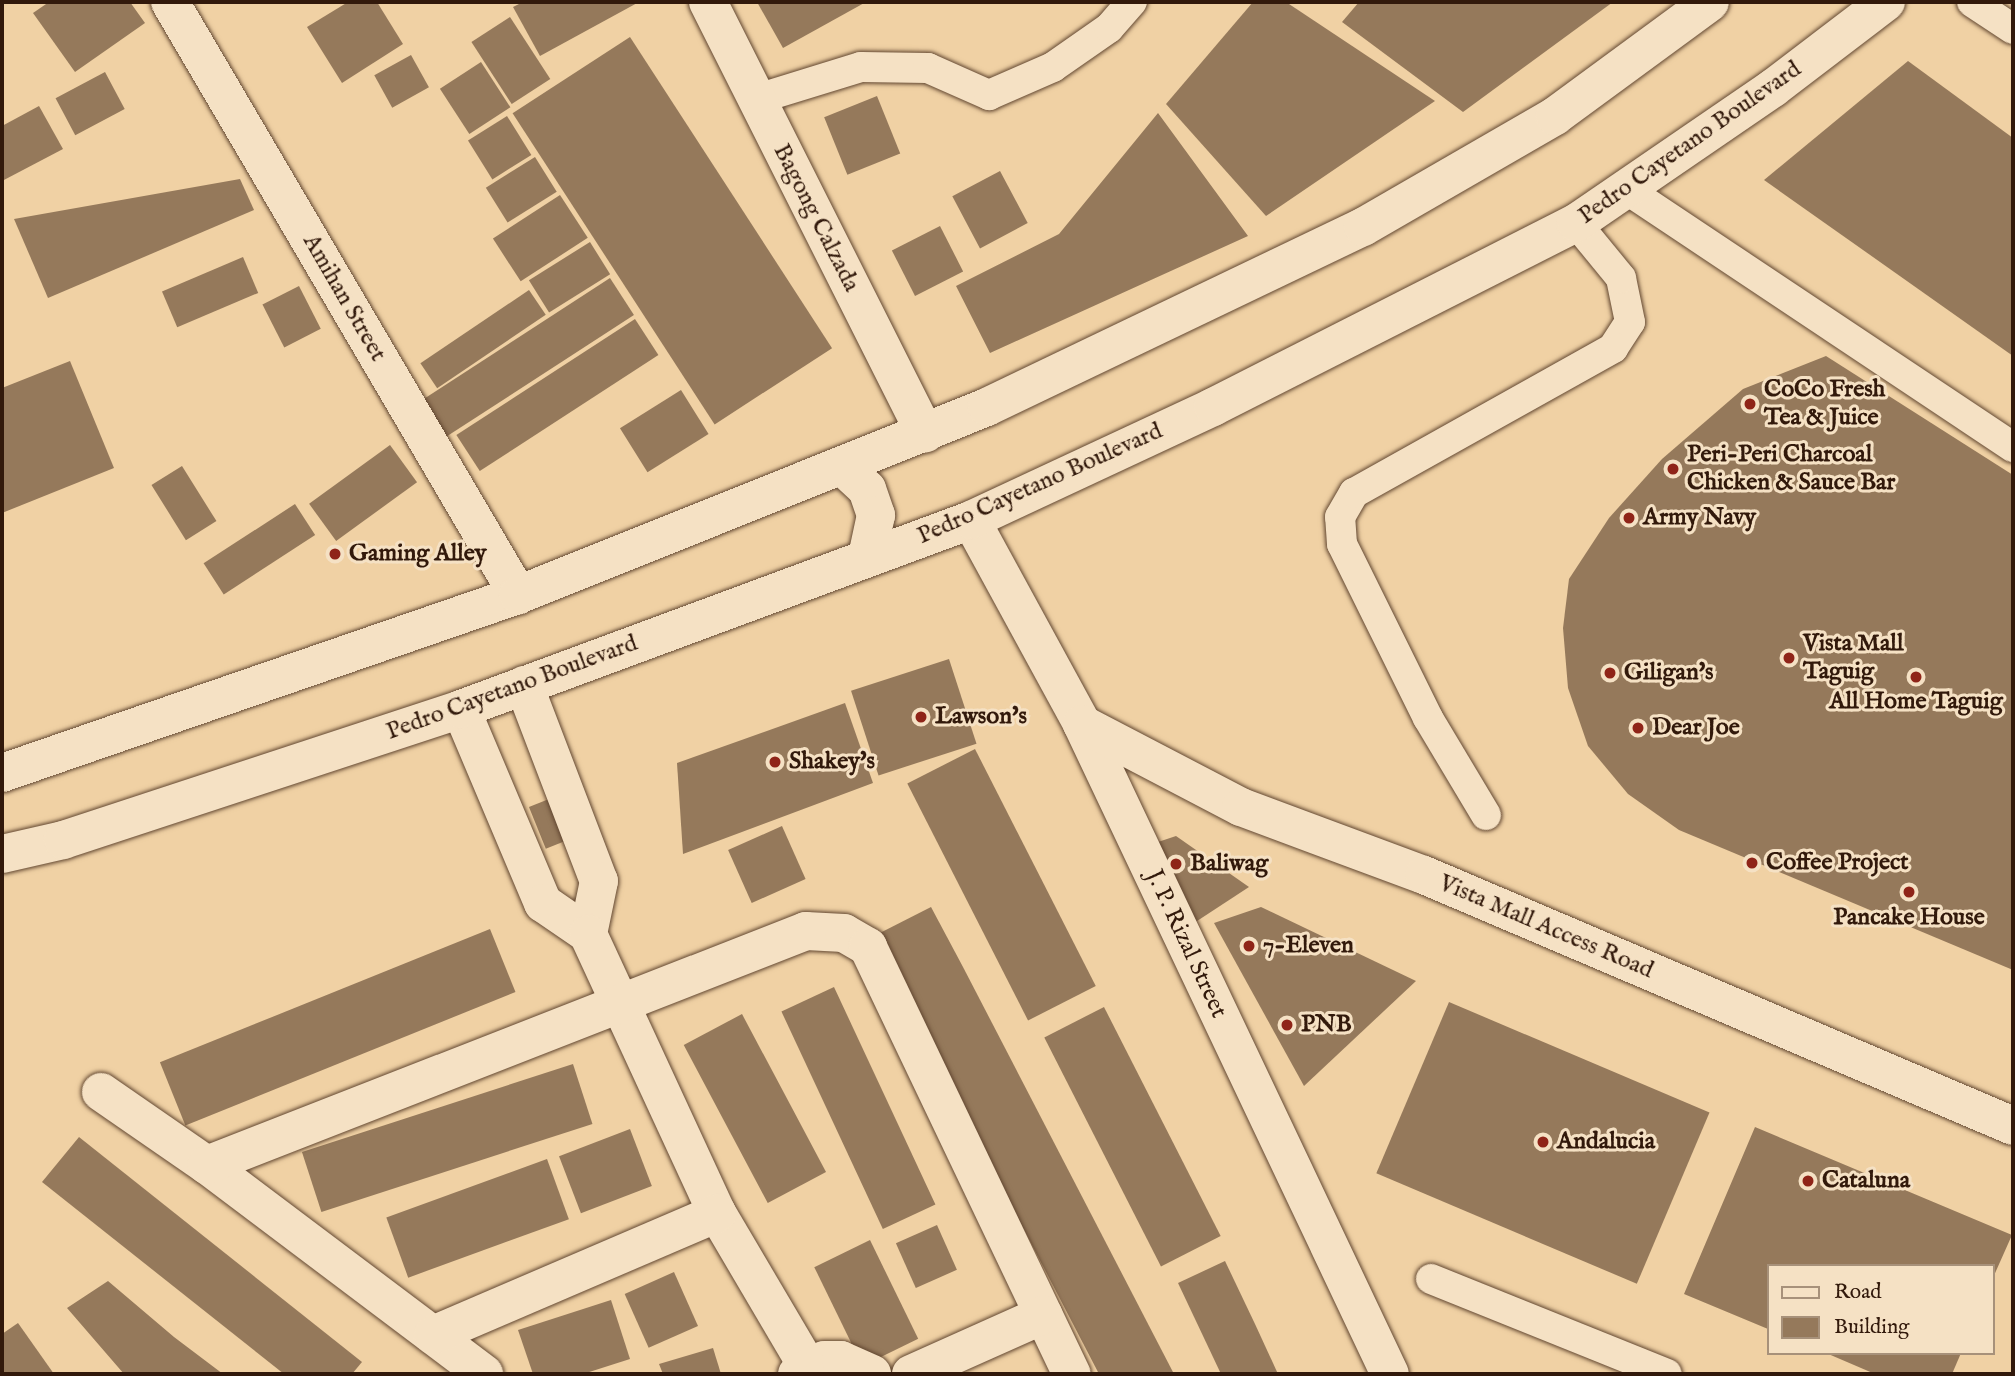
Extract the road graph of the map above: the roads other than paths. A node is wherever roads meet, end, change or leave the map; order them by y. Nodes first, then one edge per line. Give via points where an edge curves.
1 (170, 2) edge
2 (708, 2) edge
3 (1132, 2) edge
4 (1710, 2) edge
5 (1886, 2) edge
6 (1972, 2) edge
7 (2013, 29) edge
8 (757, 99) junction
9 (1629, 191) junction
10 (1576, 223) junction
11 (925, 434) junction
12 (2013, 447) edge
13 (842, 466) junction
14 (971, 520) junction
15 (867, 557) junction
16 (518, 595) junction
17 (524, 685) junction
18 (461, 709) junction
19 (1082, 724) junction
20 (2, 773) edge
21 (1486, 815) dead end
22 (2, 854) edge
23 (589, 934) junction
24 (618, 1002) junction
25 (101, 1092) dead end
26 (2013, 1126) edge
27 (207, 1165) junction
28 (717, 1213) junction
29 (1431, 1279) dead end
30 (1043, 1315) junction
31 (433, 1335) junction
32 (802, 1370) edge
33 (484, 1374) edge
34 (872, 1374) edge
35 (911, 1374) edge
36 (1072, 1374) edge
37 (1390, 1374) edge
38 (1667, 1374) edge

1 - 16 street, Amihan Street
2 - 8 street, Bagong Calzada
3 - 8 lane via 1109,28 1053,67 989,95 928,68 861,67
4 - 11 street via 1555,116 1363,227 1157,330
5 - 9 street, Pedro Cayetano Boulevard
6 - 7 lane
8 - 11 street, Bagong Calzada
9 - 10 street, Pedro Cayetano Boulevard
9 - 12 lane
10 - 14 street, Pedro Cayetano Boulevard via 1213,407
10 - 21 lane via 1621,278 1630,321 1613,348 1354,493 1340,517 1342,544 1428,718
11 - 13 street
13 - 15 street via 867,489 876,515 875,537
13 - 16 street
14 - 15 street, Pedro Cayetano Boulevard
14 - 19 street, J. P. Rizal Street
15 - 17 street, Pedro Cayetano Boulevard
16 - 20 street
17 - 18 street, Pedro Cayetano Boulevard
17 - 23 street via 599,881
18 - 22 street, Pedro Cayetano Boulevard via 63,840
18 - 23 street via 543,903
19 - 26 street, Vista Mall Access Road via 1241,807 1424,875
19 - 37 street, J. P. Rizal Street
23 - 24 street
24 - 27 street
24 - 28 street
24 - 30 street via 806,932 844,933 869,947
25 - 27 street
27 - 31 street
28 - 31 street
28 - 32 street
29 - 38 lane
30 - 35 street
30 - 36 street
31 - 33 street
32 - 34 street via 841,1360

